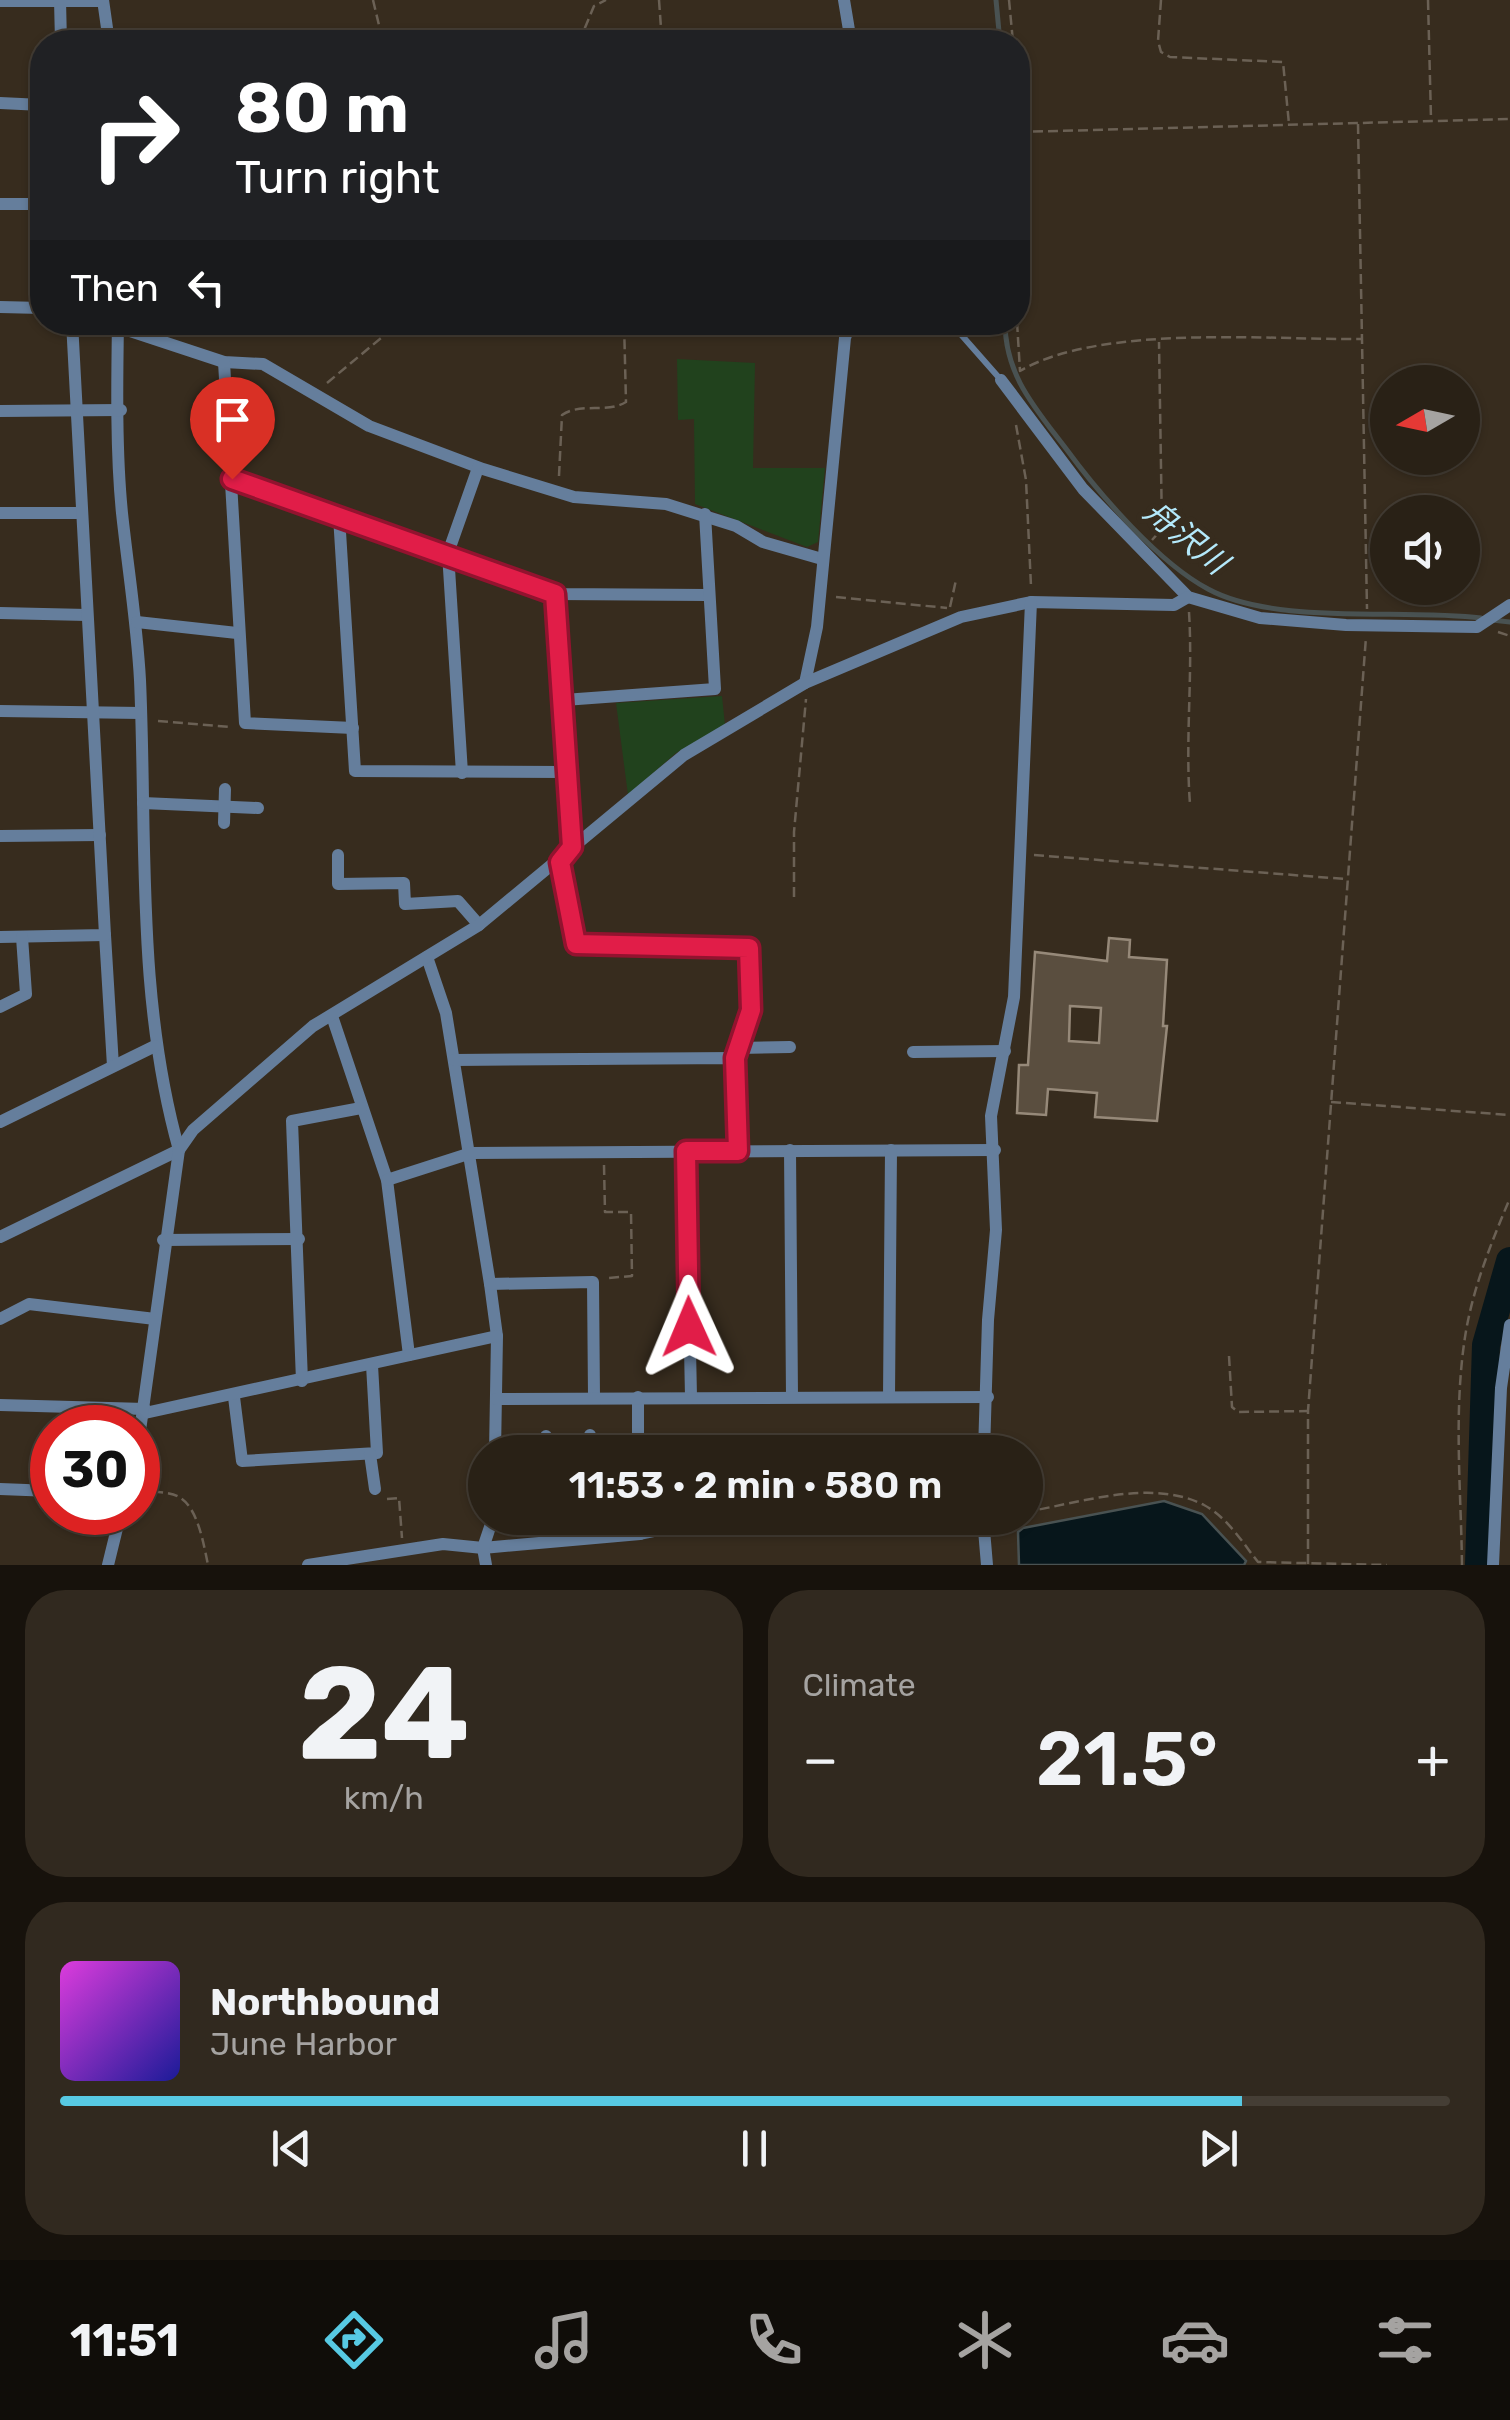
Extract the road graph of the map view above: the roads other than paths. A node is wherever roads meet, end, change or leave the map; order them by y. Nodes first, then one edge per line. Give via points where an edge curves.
1 (60, 0) edge
2 (103, 0) edge
3 (844, 0) edge
4 (0, 2) edge
5 (61, 30) edge
6 (107, 30) edge
7 (849, 30) edge
8 (0, 103) edge
9 (30, 104) edge
10 (0, 204) edge
11 (30, 204) edge
12 (0, 307) edge
13 (30, 308) edge
14 (72, 335) edge
15 (118, 335) edge
16 (147, 335) edge
17 (846, 335) edge
18 (961, 335) edge
19 (224, 362) junction
20 (1001, 380) joint
21 (0, 410) edge
22 (121, 410) junction
23 (74, 411) junction
24 (478, 468) junction
25 (232, 479) junction
26 (0, 513) edge
27 (80, 513) junction
28 (705, 514) junction
29 (339, 516) junction
30 (448, 554) junction
31 (822, 559) junction
32 (555, 594) junction
33 (707, 596) junction
34 (1188, 597) junction
35 (1031, 602) junction
36 (1505, 608) edge
37 (0, 614) edge
38 (87, 614) junction
39 (137, 622) junction
40 (238, 633) junction
41 (805, 683) junction
42 (564, 700) junction
43 (0, 711) edge
44 (95, 711) junction
45 (141, 716) junction
46 (353, 728) junction
47 (566, 772) junction
48 (462, 773) junction
49 (226, 789) dead end
50 (143, 803) junction
51 (224, 806) junction
52 (258, 808) dead end
53 (224, 823) dead end
54 (100, 835) junction
55 (0, 836) edge
56 (572, 847) junction
57 (338, 855) dead end
58 (560, 862) junction
59 (479, 925) junction
60 (105, 935) junction
61 (0, 937) edge
62 (22, 937) junction
63 (427, 956) junction
64 (0, 1006) edge
65 (332, 1016) junction
66 (155, 1046) junction
67 (790, 1047) dead end
68 (1005, 1051) junction
69 (912, 1052) dead end
70 (737, 1053) junction
71 (454, 1060) junction
72 (113, 1066) junction
73 (361, 1108) junction
74 (0, 1122) edge
75 (179, 1150) junction
76 (790, 1150) junction
77 (891, 1150) junction
78 (996, 1150) junction
79 (686, 1151) junction
80 (738, 1151) junction
81 (471, 1153) junction
82 (387, 1180) junction
83 (0, 1237) edge
84 (299, 1238) junction
85 (163, 1240) junction
86 (490, 1284) junction
87 (0, 1319) edge
88 (155, 1319) junction
89 (1510, 1325) edge
90 (497, 1336) junction
91 (408, 1355) junction
92 (372, 1365) junction
93 (302, 1381) junction
94 (234, 1396) junction
95 (792, 1396) junction
96 (889, 1396) junction
97 (594, 1397) junction
98 (638, 1397) junction
99 (690, 1397) junction
100 (988, 1397) junction
101 (496, 1400) junction
102 (0, 1405) edge
103 (146, 1405) edge
104 (30, 1406) edge
105 (160, 1408) edge
106 (495, 1435) edge
107 (638, 1435) edge
108 (985, 1435) edge
109 (370, 1454) junction
110 (379, 1487) road end
111 (0, 1489) edge
112 (30, 1490) edge
113 (115, 1535) edge
114 (487, 1535) edge
115 (629, 1535) edge
116 (984, 1535) edge
117 (483, 1548) junction
118 (108, 1565) edge
119 (308, 1565) edge
120 (486, 1565) edge
121 (987, 1565) edge
122 (1493, 1565) edge

1 - 2 street
1 - 4 street
1 - 5 street
2 - 6 street
3 - 7 street
8 - 9 street
10 - 11 street
12 - 13 street
14 - 23 street
15 - 22 street
16 - 19 street
17 - 31 street
18 - 20 lane
19 - 24 street via 263,364 369,426
19 - 25 street
20 - 34 street via 1082,489
21 - 23 street
22 - 23 street
22 - 39 street via 122,510
23 - 27 street
24 - 28 street via 574,497
24 - 30 street
25 - 29 street
25 - 40 street
26 - 27 street
27 - 38 street
28 - 31 street via 763,542
28 - 33 street
29 - 30 street
29 - 46 street
30 - 32 street
30 - 48 street
31 - 41 street
32 - 33 street
32 - 42 street
33 - 42 street via 715,688
34 - 35 street via 1174,606
34 - 36 street via 1260,618 1366,624 1478,627
35 - 41 street via 952,614
35 - 68 street via 1014,996
37 - 38 street
38 - 44 street
39 - 40 street
39 - 45 street
40 - 46 street via 245,723
41 - 56 street via 684,755
42 - 47 street
43 - 44 street
44 - 45 street
44 - 54 street
45 - 50 street
46 - 48 street via 356,771
47 - 48 street
47 - 56 street
49 - 51 street
50 - 51 street
50 - 66 street
51 - 52 street
51 - 53 street
54 - 55 street
54 - 60 street
56 - 58 street
57 - 59 street via 338,884 404,883 405,904 458,901
58 - 59 street
58 - 70 street via 576,944 749,948 751,1010
59 - 63 street
60 - 62 street
60 - 72 street
61 - 62 street
62 - 64 street via 26,994
63 - 65 street
63 - 71 street
65 - 73 street
65 - 75 street via 241,1087
66 - 72 street
66 - 75 street
67 - 70 street
68 - 69 street
68 - 78 street via 991,1116
70 - 71 street
70 - 80 street
71 - 81 street
72 - 74 street
73 - 82 street
73 - 84 street via 292,1120
75 - 83 street
75 - 85 street
76 - 77 street
76 - 80 street
76 - 95 street
77 - 78 street
77 - 96 street
78 - 100 street
79 - 80 street
79 - 81 street
79 - 99 street
81 - 82 street
81 - 86 street
82 - 91 street
84 - 85 street
84 - 93 street
85 - 88 street
86 - 90 street
86 - 97 street via 594,1282
87 - 88 street via 30,1304
88 - 103 street
89 - 122 street
90 - 91 street
90 - 101 street
91 - 92 street
92 - 93 street
92 - 109 street via 377,1454
93 - 94 street
94 - 105 street
94 - 109 street via 242,1461
95 - 96 street
95 - 99 street
96 - 100 street
97 - 98 street
97 - 101 street
98 - 99 street
98 - 107 street
100 - 108 street
101 - 106 street
102 - 104 street
109 - 110 street
111 - 112 street
113 - 118 street
114 - 117 street
115 - 117 street
116 - 121 street
117 - 119 street via 464,1543 402,1549
117 - 120 street

